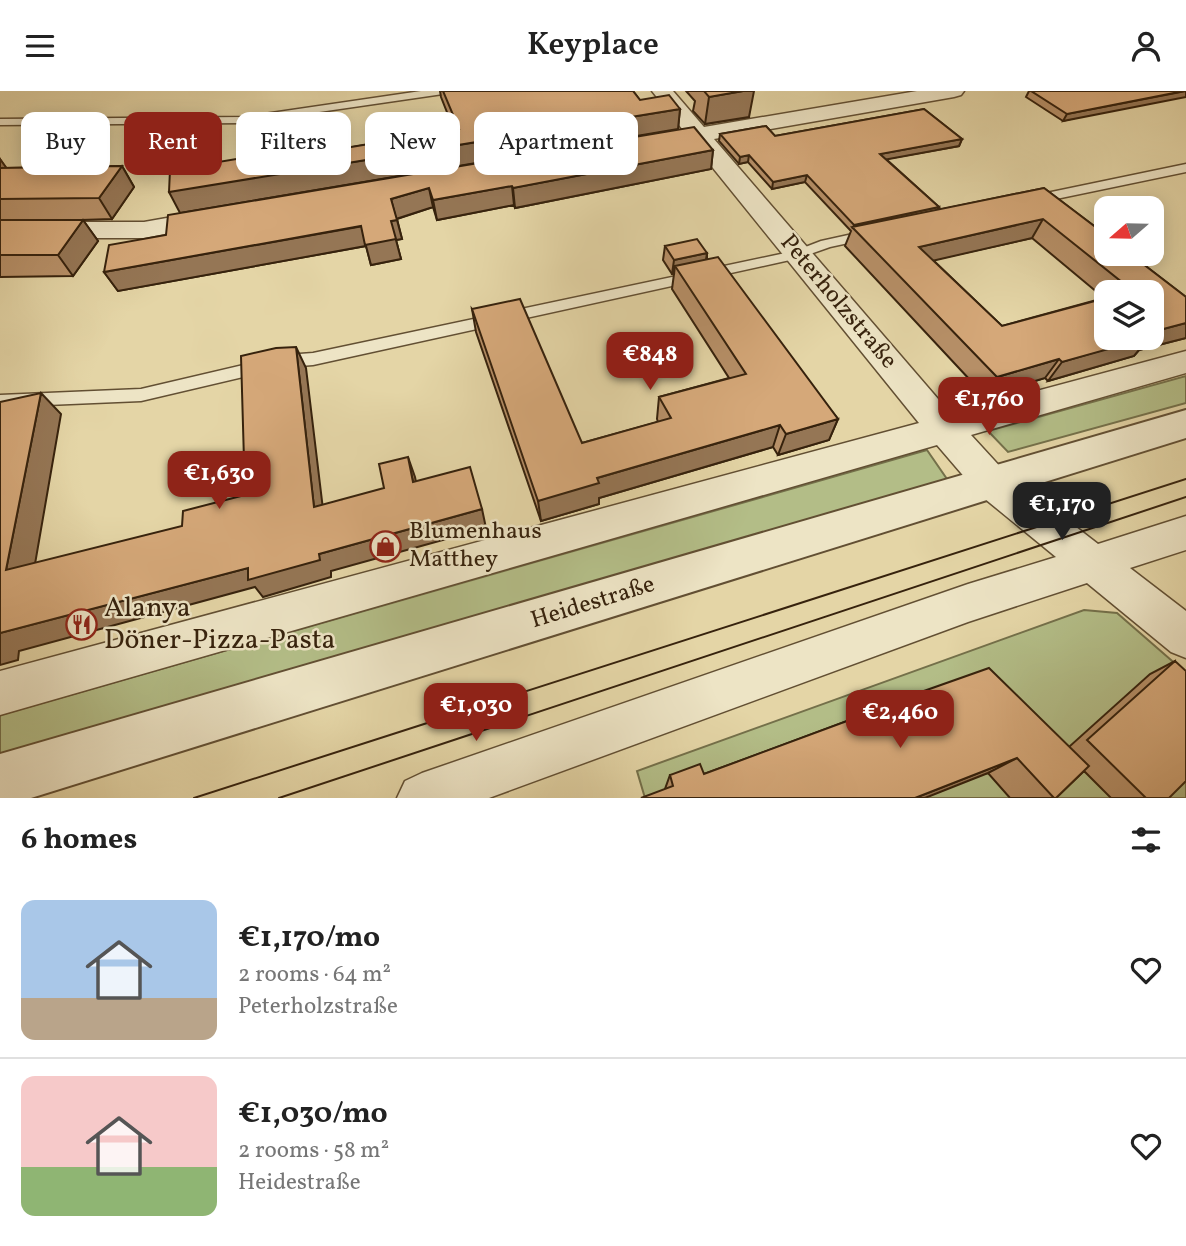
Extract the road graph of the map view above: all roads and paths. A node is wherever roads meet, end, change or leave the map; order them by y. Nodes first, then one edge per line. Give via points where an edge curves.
1 (443, 91) edge
2 (662, 91) edge
3 (954, 91) edge
4 (0, 122) edge
5 (698, 134) junction
6 (638, 145) edge
7 (1186, 168) edge
8 (1021, 202) edge
9 (238, 213) edge
10 (0, 230) edge
11 (891, 230) edge
12 (799, 254) junction
13 (1186, 362) edge
14 (61, 399) junction
15 (0, 401) edge
16 (0, 417) edge
17 (1186, 424) edge
18 (944, 429) junction
19 (992, 483) junction
20 (1186, 533) edge
21 (1096, 564) junction
22 (1186, 637) edge
23 (0, 693) edge
24 (0, 781) edge
25 (444, 794) edge

1 - 4 lane via 244,120
2 - 5 street, Peterholzstraße
3 - 5 street
5 - 6 street
5 - 12 street, Peterholzstraße
7 - 8 lane
9 - 10 street via 144,230
11 - 12 lane
12 - 14 lane via 141,395
12 - 18 street, Peterholzstraße
13 - 18 street
14 - 15 lane
14 - 16 lane
17 - 19 street, Heidestraße
18 - 19 street, Peterholzstraße
18 - 23 street
19 - 21 street, Peterholzstraße
19 - 24 street, Heidestraße
20 - 21 street
21 - 22 street, Peterholzstraße
21 - 25 street via 968,603

